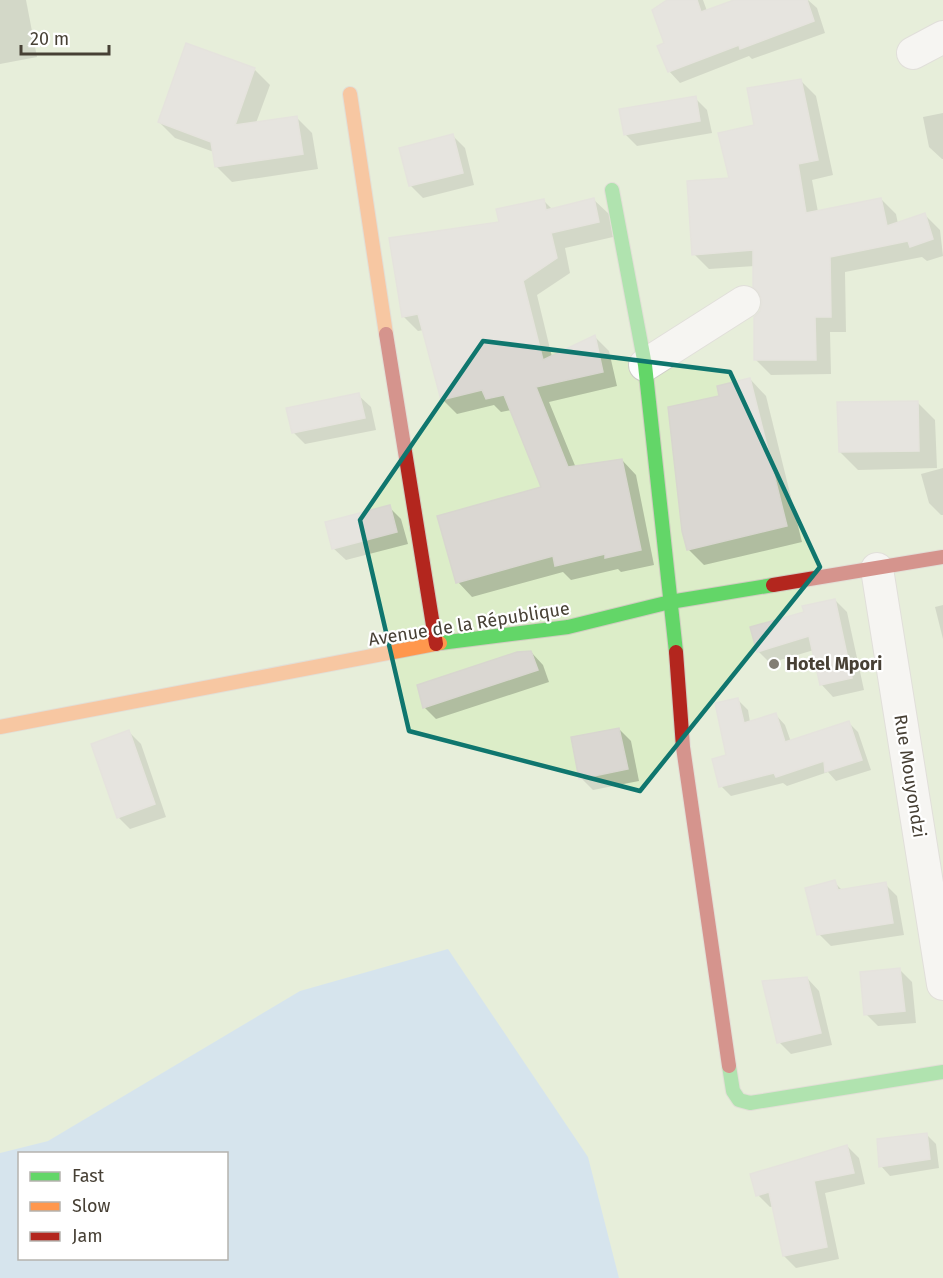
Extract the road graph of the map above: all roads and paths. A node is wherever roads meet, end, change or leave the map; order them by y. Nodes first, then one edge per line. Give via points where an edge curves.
1 (943, 37) edge
2 (913, 53) dead end
3 (350, 94) dead end
4 (612, 190) dead end
5 (744, 302) dead end
6 (645, 365) junction
7 (943, 557) edge
8 (877, 569) junction
9 (670, 602) junction
10 (436, 644) junction
11 (0, 727) edge
12 (943, 984) edge
13 (943, 1072) edge

1 - 2 street
3 - 10 street
4 - 6 street
5 - 6 street
6 - 9 street
7 - 8 street, Avenue de la République
8 - 9 street, Avenue de la République
8 - 12 street, Rue Mouyondzi
9 - 10 street, Avenue de la République via 568,627
9 - 13 street via 683,747 733,1091 739,1100 750,1103
10 - 11 street, Avenue de la République

